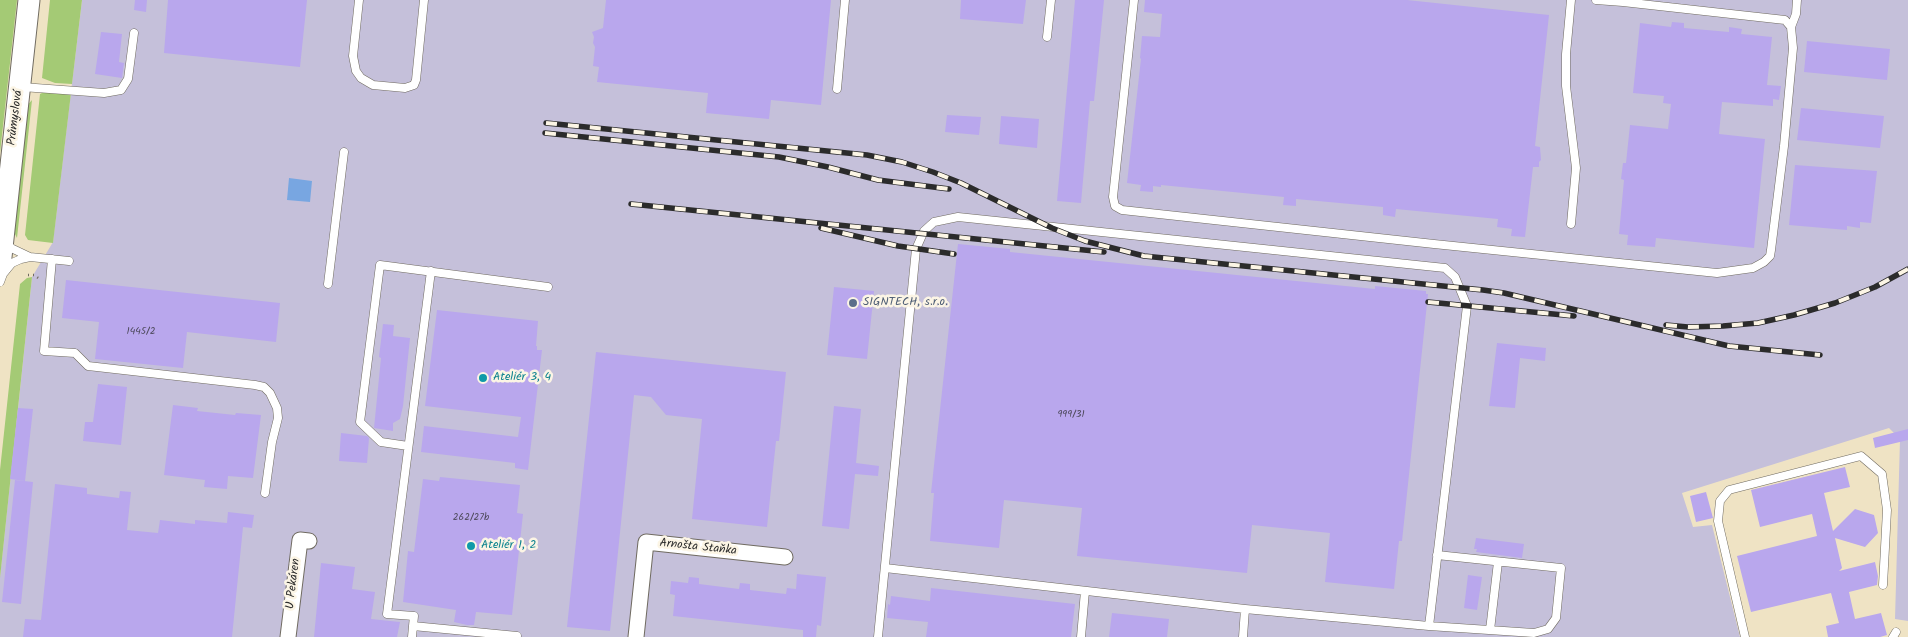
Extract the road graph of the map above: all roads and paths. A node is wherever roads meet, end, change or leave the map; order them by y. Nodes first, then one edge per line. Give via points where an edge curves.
1 (29, 0) edge
2 (358, 0) edge
3 (845, 0) edge
4 (1051, 0) edge
5 (1134, 0) edge
6 (1571, 0) edge
7 (1596, 0) edge
8 (1797, 0) edge
9 (1623, 1) edge
10 (424, 3) edge
11 (1791, 27) junction
12 (134, 33) dead end
13 (1047, 37) dead end
14 (20, 86) junction
15 (837, 89) dead end
16 (344, 152) dead end
17 (1571, 224) dead end
18 (1, 250) edge
19 (30, 257) junction
20 (52, 259) junction
21 (69, 261) dead end
22 (431, 271) junction
23 (0, 282) edge
24 (328, 284) dead end
25 (548, 286) dead end
26 (408, 446) junction
27 (265, 493) dead end
28 (309, 540) dead end
29 (1437, 555) junction
30 (785, 557) dead end
31 (1498, 562) junction
32 (885, 568) junction
33 (1883, 585) dead end
34 (1085, 591) junction
35 (1245, 609) junction
36 (413, 626) junction
37 (1429, 626) junction
38 (1490, 630) junction
39 (1507, 634) edge
40 (517, 636) edge
41 (288, 637) edge
42 (412, 637) edge
43 (636, 637) edge
44 (878, 637) edge
45 (1081, 637) edge
46 (1242, 637) edge
47 (1745, 637) edge

1 - 14 main road, Průmyslová
2 - 10 lane via 353,56 356,71 373,85 405,88 414,85 416,80
3 - 15 lane
4 - 13 lane
5 - 11 lane via 1113,197 1115,206 1122,210 1717,273 1753,268 1770,256 1793,48
6 - 17 lane via 1566,54 1566,86 1576,168
7 - 9 lane
8 - 11 lane
9 - 11 lane via 1785,20
12 - 14 lane via 128,79 121,90 104,93
14 - 18 main road, Průmyslová
16 - 24 lane
18 - 19 lane via 11,248
19 - 20 lane
19 - 23 lane via 12,263
20 - 21 lane
20 - 27 lane via 44,350 75,353 88,366 255,385 270,393 275,400 278,418
22 - 25 lane
22 - 26 lane
22 - 26 lane via 380,265 360,422 381,442
26 - 36 lane via 387,614 414,616
28 - 41 street, U Pekáren via 300,540
29 - 31 lane
29 - 32 lane via 1467,306 1455,277 1445,268 958,217 934,222 924,231 916,249
29 - 37 lane
30 - 43 street, Arnošta Staňka via 646,542
31 - 38 lane
31 - 39 lane via 1561,568 1556,618 1548,629
32 - 34 lane
32 - 44 lane
33 - 47 lane via 1887,510 1882,474 1861,456 1729,490 1720,501 1718,521
34 - 35 lane
34 - 45 lane
35 - 37 lane
35 - 46 lane
36 - 40 lane
36 - 42 lane
37 - 38 lane
38 - 39 lane

